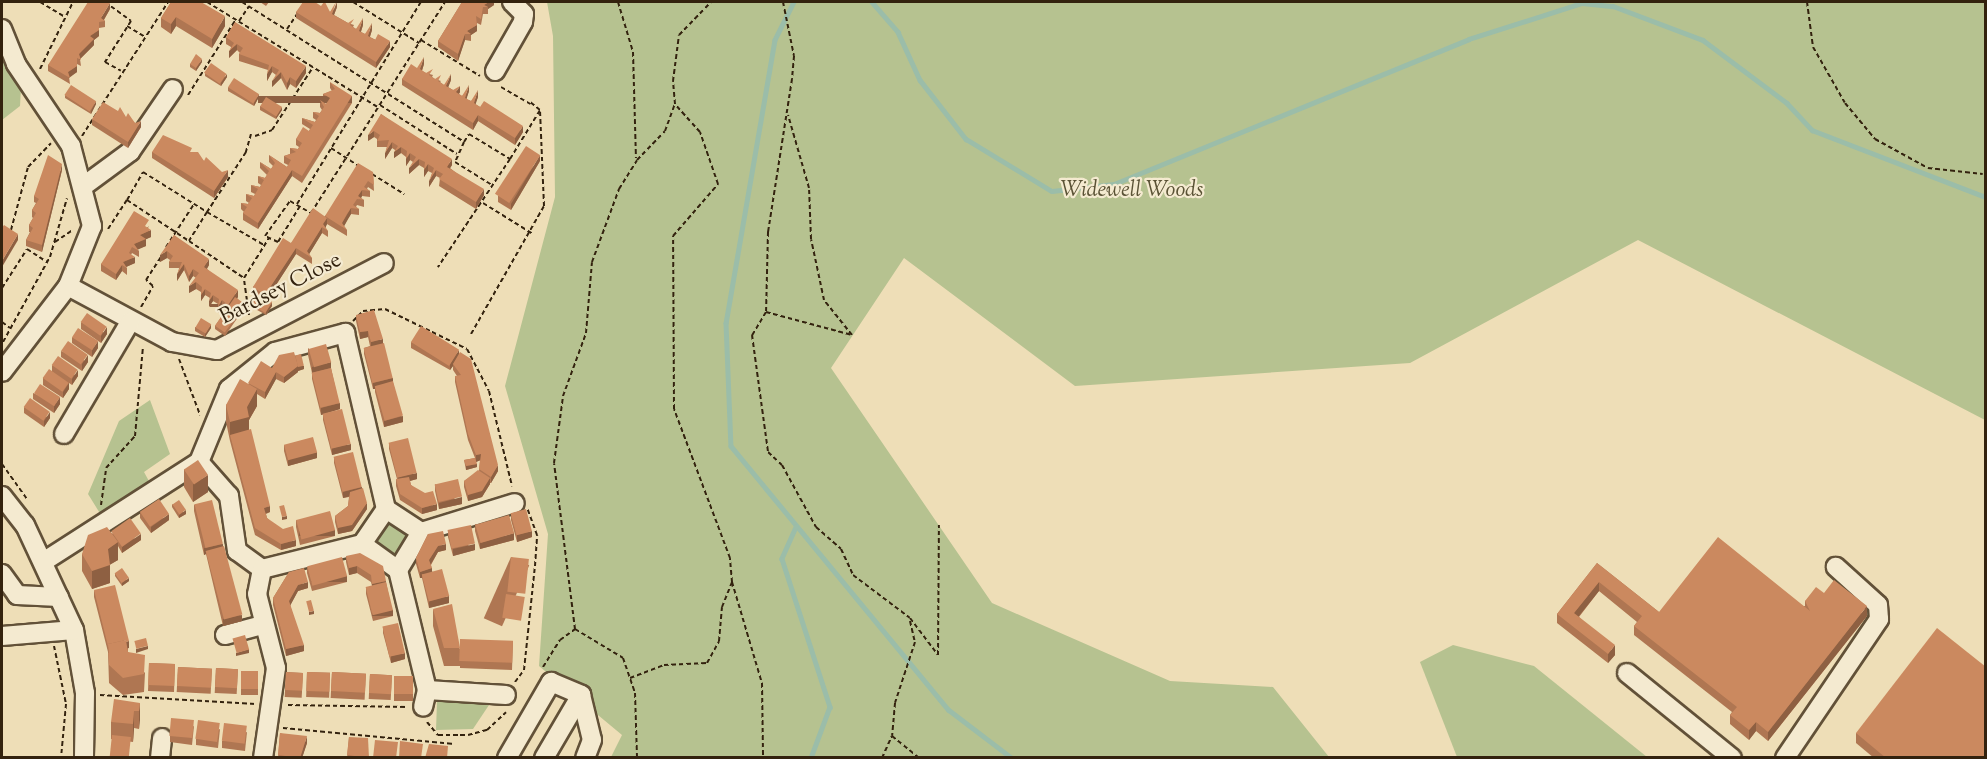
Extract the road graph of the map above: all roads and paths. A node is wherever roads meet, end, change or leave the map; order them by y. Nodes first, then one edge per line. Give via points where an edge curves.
1 (40, 2) edge
2 (73, 2) edge
3 (105, 2) edge
4 (168, 2) edge
5 (207, 2) edge
6 (242, 2) edge
7 (353, 2) edge
8 (421, 2) edge
9 (445, 2) edge
10 (618, 2) edge
11 (711, 2) edge
12 (783, 2) edge
13 (1807, 2) edge
14 (515, 4) edge
15 (249, 6) junction
16 (299, 11) edge
17 (65, 17) junction
18 (237, 20) junction
19 (128, 26) junction
20 (2, 29) edge
21 (287, 30) junction
22 (402, 33) junction
23 (146, 38) junction
24 (420, 41) junction
25 (313, 67) junction
26 (121, 71) junction
27 (492, 75) junction
28 (371, 83) junction
29 (31, 87) junction
30 (387, 92) junction
31 (180, 93) joint
32 (362, 97) junction
33 (675, 104) junction
34 (379, 106) junction
35 (540, 110) junction
36 (787, 113) junction
37 (61, 132) junction
38 (251, 134) dead end
39 (254, 136) junction
40 (464, 142) junction
41 (331, 148) junction
42 (72, 150) junction
43 (457, 154) junction
44 (346, 158) junction
45 (510, 159) junction
46 (637, 160) junction
47 (139, 167) dead end
48 (143, 172) junction
49 (1983, 174) dead end
50 (83, 180) junction
51 (492, 185) junction
52 (404, 194) dead end
53 (127, 200) junction
54 (483, 203) junction
55 (194, 204) junction
56 (298, 205) junction
57 (207, 212) junction
58 (2, 224) edge
59 (174, 232) junction
60 (533, 234) junction
61 (269, 238) junction
62 (101, 240) dead end
63 (189, 241) junction
64 (264, 245) junction
65 (47, 262) junction
66 (384, 263) dead end
67 (438, 267) dead end
68 (244, 278) junction
69 (68, 286) junction
70 (2, 288) edge
71 (766, 312) junction
72 (2, 322) edge
73 (136, 325) junction
74 (11, 329) junction
75 (251, 333) junction
76 (345, 333) junction
77 (471, 334) dead end
78 (174, 342) junction
79 (2, 344) edge
80 (2, 372) edge
81 (64, 434) dead end
82 (208, 439) junction
83 (199, 462) junction
84 (2, 496) edge
85 (515, 503) junction
86 (386, 509) junction
87 (939, 525) dead end
88 (101, 529) junction
89 (421, 532) junction
90 (362, 544) junction
91 (42, 562) junction
92 (1836, 567) dead end
93 (262, 569) junction
94 (398, 570) junction
95 (2, 574) edge
96 (732, 582) junction
97 (59, 597) junction
98 (910, 618) junction
99 (263, 625) junction
100 (574, 629) dead end
101 (74, 630) junction
102 (51, 631) junction
103 (225, 635) dead end
104 (2, 636) edge
105 (1627, 673) dead end
106 (630, 678) dead end
107 (85, 693) junction
108 (502, 693) joint
109 (580, 695) junction
110 (425, 698) junction
111 (272, 705) junction
112 (268, 727) junction
113 (525, 732) junction
114 (481, 733) dead end
115 (438, 735) junction
116 (892, 736) junction
117 (162, 738) dead end
118 (437, 742) junction
119 (454, 744) dead end
120 (551, 755) edge
121 (61, 758) edge
122 (84, 758) edge
123 (160, 758) edge
124 (263, 758) edge
125 (507, 758) edge
126 (585, 758) edge
127 (763, 758) edge
128 (882, 758) edge
129 (919, 758) edge
130 (1732, 758) edge
131 (1785, 758) edge

1 - 17 path
2 - 17 path
3 - 19 path via 131,21
4 - 23 path
5 - 18 path
6 - 15 path
7 - 22 path
8 - 22 path
9 - 24 path
10 - 46 path via 633,52
11 - 33 path via 679,35
12 - 36 path via 794,56
13 - 49 path via 1813,47 1845,103 1875,139 1928,168
14 - 27 street via 523,22
15 - 18 path
15 - 21 path
16 - 21 path
17 - 29 path
18 - 25 path
18 - 31 path
19 - 23 path
19 - 26 path via 105,62
20 - 29 street
21 - 28 path
22 - 24 path
22 - 28 path
23 - 26 path
24 - 27 path
24 - 30 path
25 - 32 path
25 - 39 path via 272,130
26 - 42 path
27 - 35 path
28 - 30 path
28 - 32 path
29 - 37 street
30 - 34 path
30 - 40 path
31 - 50 street via 130,152
32 - 34 path
32 - 41 path
33 - 46 path via 665,131
33 - 96 path via 700,132 718,183 673,236 674,409 730,558
34 - 43 path
34 - 44 path
35 - 45 path
35 - 60 path via 544,206
36 - 71 path via 768,232
36 - 71 path via 809,188 812,239 824,300 852,335
37 - 42 street
37 - 58 path via 28,167 13,231
38 - 39 path
39 - 57 path
40 - 43 path
40 - 45 path via 469,134
41 - 44 path
41 - 56 path
42 - 50 street
43 - 51 path via 456,165
44 - 52 path
44 - 56 path via 311,213
45 - 51 path
46 - 100 path via 592,262 586,333 560,418 554,463
47 - 48 path
48 - 53 path
48 - 55 path
50 - 65 path via 68,195
50 - 69 street via 92,226
51 - 54 path
53 - 59 path
53 - 62 path
54 - 60 path
54 - 67 path
55 - 57 path
55 - 59 path
56 - 61 path via 290,201
56 - 61 path via 278,242
57 - 63 path
57 - 64 path
59 - 63 path
59 - 73 path via 146,280 153,286
60 - 77 path
61 - 64 path
63 - 68 path
64 - 68 path
65 - 70 path via 27,249
65 - 74 path
66 - 75 street, Bardsey Close
68 - 75 path
69 - 73 street, Bardsey Close
69 - 80 street
71 - 98 path via 752,335 768,452 782,465 816,527 841,549 853,575
72 - 74 path
73 - 78 street, Bardsey Close
73 - 81 street
73 - 88 path via 135,436 106,468
74 - 79 path
75 - 78 street, Bardsey Close via 217,350
76 - 82 street via 275,352 229,389
76 - 85 path via 363,311 385,309 467,349 489,391
76 - 86 street
78 - 82 path via 201,429
82 - 83 street
83 - 88 street
83 - 93 street via 229,496 237,551
84 - 91 street via 25,525
85 - 89 street
85 - 108 path via 530,511 537,535 524,670
86 - 89 street
86 - 90 street
87 - 98 path via 938,655
88 - 91 street
89 - 94 street
90 - 93 street
90 - 94 street
91 - 97 street
92 - 131 street via 1878,605 1879,619
93 - 99 street via 257,594
94 - 110 street
95 - 97 street via 17,596
96 - 106 path via 722,607 719,641 707,663 664,665
96 - 127 path via 762,683
97 - 101 street
98 - 116 path via 912,647
99 - 103 street
99 - 111 street via 276,668
101 - 102 street
101 - 107 street
102 - 104 street
102 - 121 path via 66,704
105 - 130 street
107 - 111 path
107 - 122 street
108 - 110 street
109 - 113 street via 551,682
109 - 120 street
109 - 126 street via 592,740
110 - 111 path
110 - 115 path
111 - 112 street
112 - 118 path
112 - 124 street
113 - 120 street
113 - 125 street
114 - 115 path
115 - 118 path
116 - 128 path
116 - 129 path
117 - 123 street
118 - 119 path

